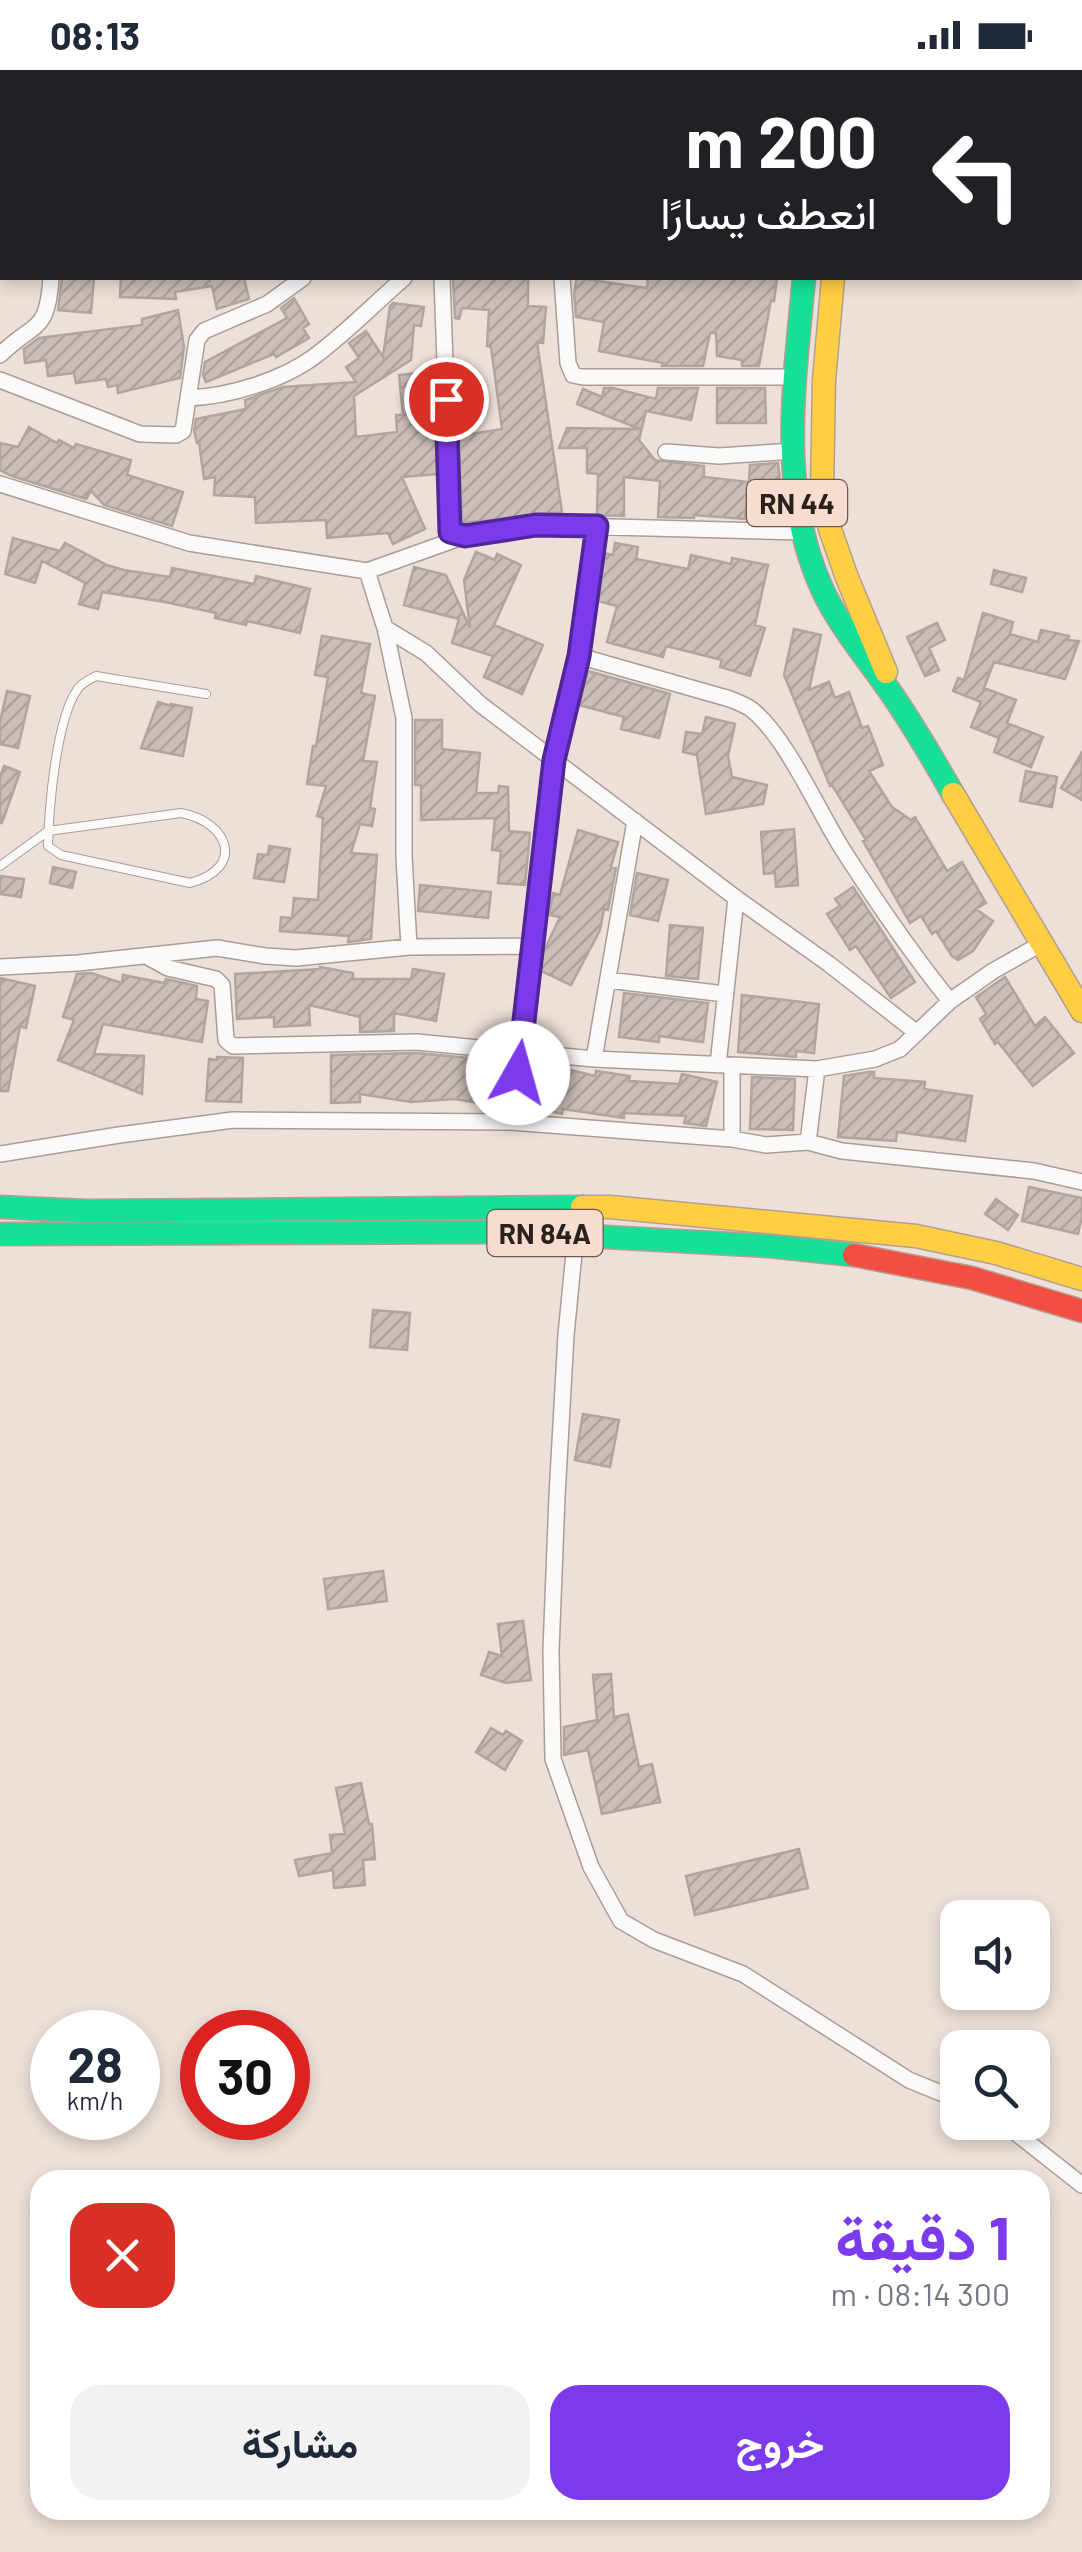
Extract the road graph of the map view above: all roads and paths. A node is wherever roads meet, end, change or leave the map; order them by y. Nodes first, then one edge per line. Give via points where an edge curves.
1 (51, 280) edge
2 (301, 280) edge
3 (402, 280) edge
4 (442, 280) edge
5 (562, 280) edge
6 (804, 280) edge
7 (833, 280) edge
8 (0, 355) edge
9 (795, 377) junction
10 (0, 380) edge
11 (188, 398) junction
12 (794, 451) junction
13 (666, 452) dead end
14 (0, 484) edge
15 (597, 526) junction
16 (802, 532) junction
17 (465, 536) junction
18 (368, 571) junction
19 (385, 628) junction
20 (579, 656) junction
21 (206, 694) dead end
22 (898, 703) junction
23 (554, 760) junction
24 (635, 822) junction
25 (48, 831) junction
26 (0, 866) edge
27 (736, 898) junction
28 (1039, 945) junction
29 (534, 946) junction
30 (409, 947) junction
31 (148, 957) junction
32 (0, 967) edge
33 (608, 980) junction
34 (725, 994) junction
35 (950, 1001) junction
36 (1082, 1011) edge
37 (918, 1033) junction
38 (520, 1052) junction
39 (594, 1060) junction
40 (725, 1065) junction
41 (817, 1069) junction
42 (510, 1122) junction
43 (732, 1139) junction
44 (808, 1142) junction
45 (0, 1154) edge
46 (1082, 1182) edge
47 (0, 1208) edge
48 (0, 1234) edge
49 (576, 1234) junction
50 (1082, 1279) edge
51 (1082, 1310) edge
52 (940, 2093) edge
53 (1025, 2140) edge
54 (1082, 2184) edge

1 - 8 street via 45,317
2 - 11 street via 266,304 204,330
3 - 11 street via 312,358 234,392
4 - 17 street via 450,532
5 - 9 street via 573,375
6 - 9 main road, RN 44
7 - 22 main road, RN 44 via 822,491 846,575
9 - 12 main road, RN 44
10 - 11 street via 140,434 183,431
12 - 13 street
12 - 16 main road, RN 44
14 - 18 street via 189,543
15 - 16 street
15 - 17 street via 536,525
15 - 20 street
16 - 22 main road, RN 44 via 834,613
17 - 18 street
18 - 19 street
19 - 23 street via 426,653 466,693
19 - 30 street via 404,718
20 - 23 street
20 - 35 street via 750,708 784,750 892,926
21 - 25 lane via 96,676 79,686 68,708
22 - 28 main road, RN 44
23 - 24 street
23 - 29 street
24 - 27 street
24 - 33 street
25 - 25 lane via 182,813 214,827 225,847 211,878 190,884 61,855 48,846
25 - 26 lane
27 - 34 street
27 - 37 street
28 - 35 street
28 - 36 main road, RN 44
29 - 30 street
29 - 38 street
30 - 31 street via 296,958 218,948
31 - 32 street
31 - 38 street via 222,984 226,1040 233,1046 417,1042
33 - 34 street
33 - 39 street
34 - 40 street
35 - 37 street
37 - 41 street via 874,1059
38 - 39 street
38 - 42 street
39 - 40 street
40 - 41 street
40 - 43 street
41 - 44 street
42 - 43 street
42 - 45 street via 233,1120
43 - 44 street
44 - 46 street
47 - 50 main road, RN 84A via 610,1207 916,1236
48 - 49 main road, RN 84A
49 - 51 main road, RN 84A via 830,1252 931,1270
49 - 52 street via 557,1496 552,1759 591,1867 621,1922 743,1974 909,2080
53 - 54 street

